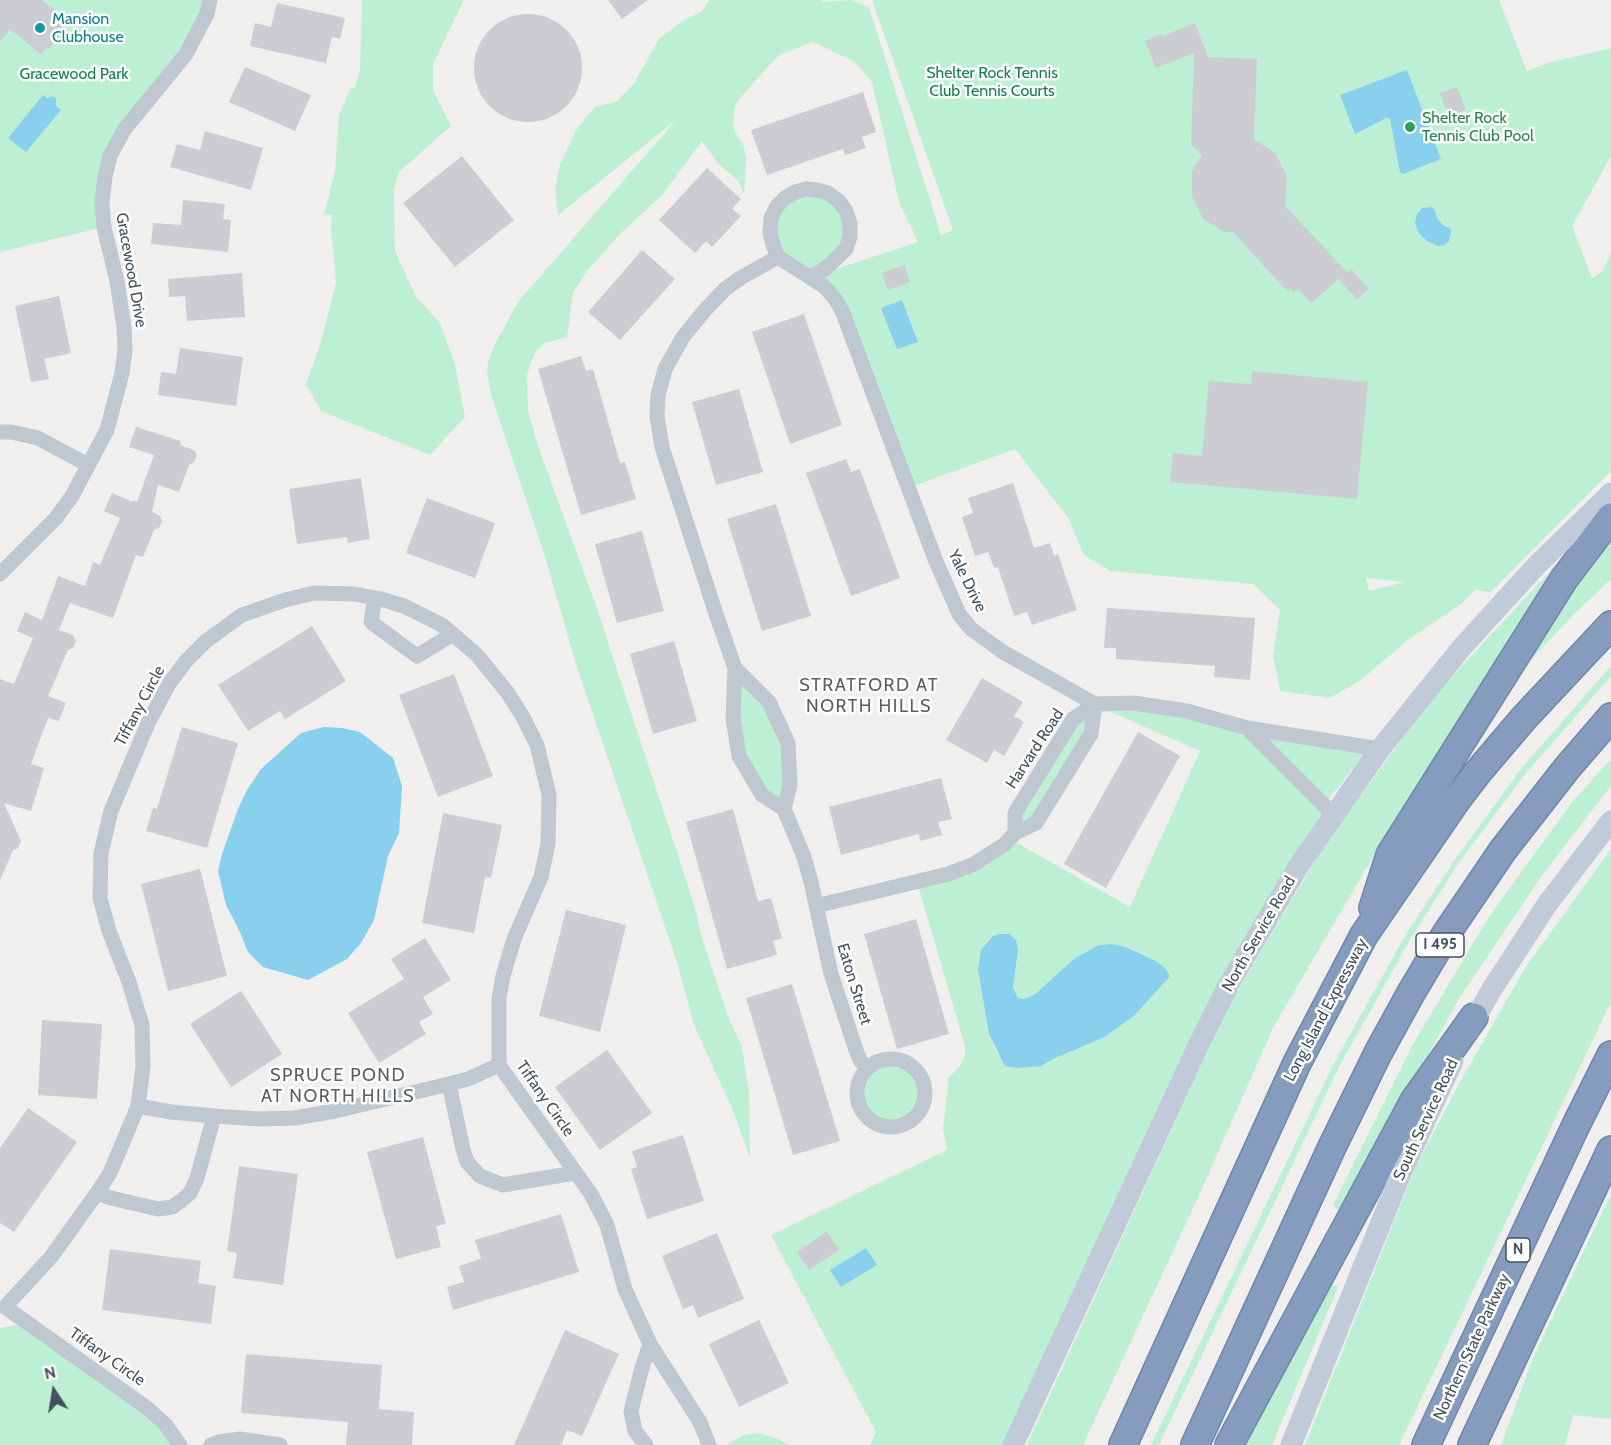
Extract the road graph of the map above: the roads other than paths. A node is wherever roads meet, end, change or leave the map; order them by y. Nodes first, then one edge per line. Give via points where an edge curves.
1 (210, 0) edge
2 (778, 257) junction
3 (811, 277) junction
4 (0, 432) edge
5 (88, 465) junction
6 (1611, 493) edge
7 (1611, 517) edge
8 (0, 574) edge
9 (375, 598) junction
10 (1611, 626) edge
11 (453, 634) junction
12 (735, 668) junction
13 (1095, 704) junction
14 (1611, 717) edge
15 (1247, 728) junction
16 (1380, 749) junction
17 (784, 809) junction
18 (1334, 815) junction
19 (1611, 821) edge
20 (1015, 833) junction
21 (816, 906) junction
22 (1364, 935) junction
23 (1474, 1017) junction
24 (1611, 1055) edge
25 (499, 1065) junction
26 (867, 1068) junction
27 (449, 1084) junction
28 (138, 1106) junction
29 (214, 1116) junction
30 (1611, 1150) edge
31 (575, 1173) junction
32 (97, 1193) junction
33 (2, 1308) edge
34 (650, 1344) junction
35 (180, 1445) edge
36 (211, 1445) edge
37 (280, 1445) edge
38 (646, 1445) edge
39 (709, 1445) edge
40 (1013, 1445) edge
41 (1123, 1445) edge
42 (1195, 1445) edge
43 (1229, 1445) edge
44 (1291, 1445) edge
45 (1426, 1445) edge
46 (1472, 1445) edge

1 - 5 street, Gracewood Drive via 186,54 124,130 110,156 102,202 125,351 107,430
2 - 3 street, Yale Drive
2 - 3 street via 770,231 777,206 795,192 828,193 846,211 850,237 838,259
2 - 12 street via 742,277 705,310 665,369 658,395 662,447
3 - 13 street, Yale Drive via 825,287 843,313 959,614 971,629 1003,652
4 - 5 street via 38,438
5 - 8 street, Gracewood Drive via 56,518
6 - 16 main road, North Service Road via 1509,594
7 - 22 highway via 1564,579 1390,855
9 - 11 street, Tiffany Circle via 404,606
9 - 11 street via 371,622 417,656
9 - 28 street, Tiffany Circle via 314,593 242,615 206,641 186,662 148,723 111,811 101,853 100,897 142,1025 143,1067
10 - 22 highway, Long Island Expressway via 1478,772
11 - 25 street, Tiffany Circle via 477,655 523,717 537,746 549,795 548,844 541,877 514,939 501,987
12 - 17 street via 733,718 739,756 762,795
12 - 17 street via 769,702 788,742 790,785
13 - 15 street via 1133,703 1187,711
13 - 20 street, Harvard Road via 1073,719 1015,813
13 - 20 street via 1090,734 1036,823
14 - 42 highway, I 495 via 1497,859 1411,993 1337,1136
15 - 16 street
15 - 18 street
16 - 18 main road, North Service Road
17 - 21 street via 808,868
18 - 40 main road, North Service Road via 1263,924 1204,1034
19 - 23 main road, South Service Road via 1548,903
20 - 21 street via 974,864 948,874
21 - 26 street, Eaton Street via 831,974 856,1050
22 - 41 highway, Long Island Expressway via 1297,1063
23 - 43 highway via 1414,1101
23 - 44 main road, South Service Road via 1402,1171
24 - 45 highway, Northern State Parkway / N
25 - 27 street
25 - 31 street, Tiffany Circle
26 - 26 street via 857,1095 865,1115 885,1126 897,1126 917,1116 926,1095 920,1073 911,1065 889,1058
27 - 29 street via 295,1118
27 - 31 street via 467,1162 480,1176 503,1185
28 - 29 street
28 - 32 street, Tiffany Circle via 110,1173
29 - 32 street via 197,1178 181,1202 158,1209
30 - 46 highway
31 - 34 street, Tiffany Circle via 607,1225 625,1289
32 - 33 street, Tiffany Circle via 51,1257
33 - 35 street, Tiffany Circle via 146,1407
34 - 38 street via 631,1411 635,1431
34 - 39 street, Tiffany Circle via 700,1422
36 - 37 street via 240,1439

